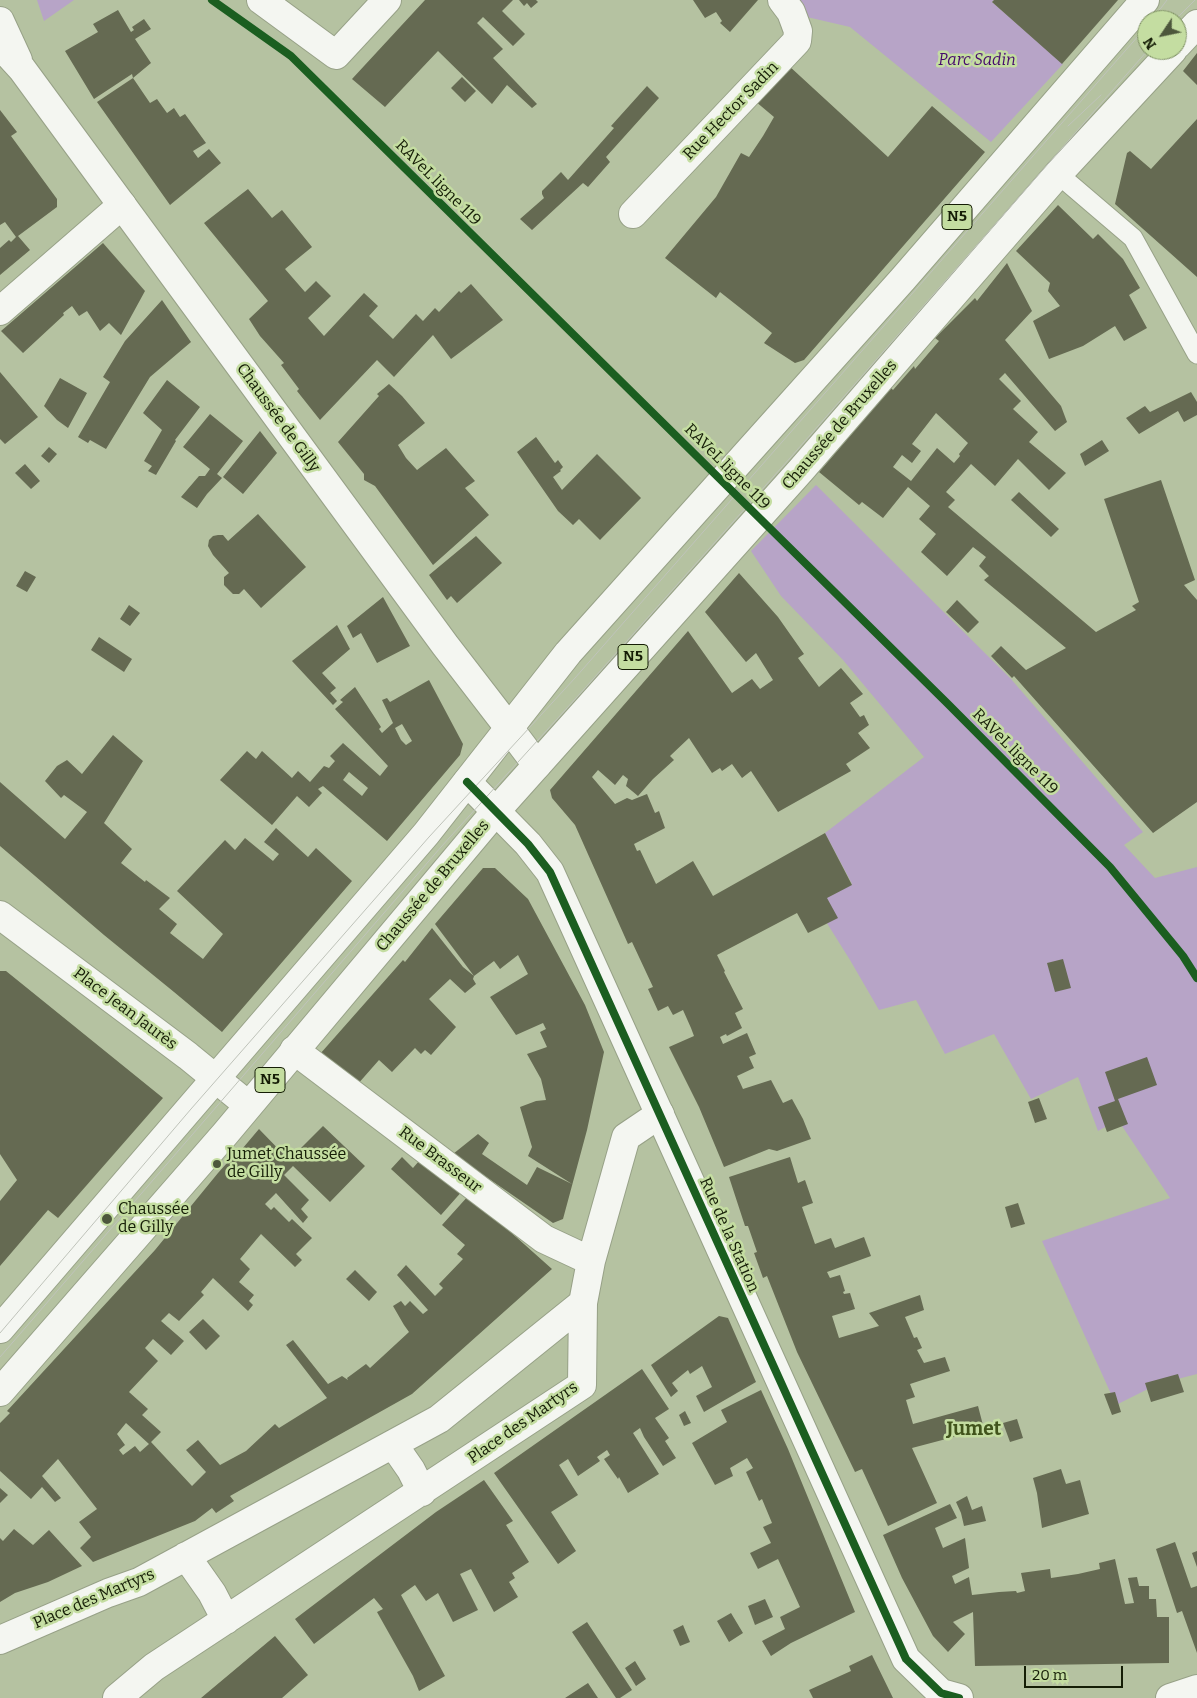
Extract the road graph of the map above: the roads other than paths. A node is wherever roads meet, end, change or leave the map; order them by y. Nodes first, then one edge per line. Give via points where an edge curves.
1 (261, 0) edge
2 (387, 0) edge
3 (782, 0) edge
4 (1145, 0) edge
5 (0, 21) edge
6 (1197, 24) edge
7 (1187, 34) edge
8 (0, 45) edge
9 (1164, 60) edge
10 (22, 69) junction
11 (1058, 174) junction
12 (122, 205) junction
13 (632, 214) dead end
14 (0, 311) edge
15 (1197, 354) edge
16 (509, 728) junction
17 (537, 765) junction
18 (468, 782) junction
19 (496, 811) junction
20 (0, 915) edge
21 (294, 1050) junction
22 (215, 1078) junction
23 (248, 1106) junction
24 (660, 1114) junction
25 (591, 1261) junction
26 (584, 1303) junction
27 (0, 1329) edge
28 (0, 1392) edge
29 (393, 1444) junction
30 (422, 1492) junction
31 (186, 1556) junction
32 (226, 1620) junction
33 (0, 1640) edge
34 (1197, 1689) edge
35 (117, 1698) edge
36 (959, 1698) edge
37 (1170, 1698) edge

1 - 2 street via 336,55
3 - 13 street, Rue Hector Sadin via 798,30 797,41
4 - 16 street, N5 via 903,279 568,652
5 - 10 street, Chaussée de Gilly
6 - 7 street
8 - 10 street, Chaussée de Gilly
9 - 11 street, Chaussée de Bruxelles / N5
10 - 12 street, Chaussée de Gilly
11 - 15 lane via 1133,238
11 - 17 street, Chaussée de Bruxelles / N5 via 801,470
12 - 14 street
12 - 16 street, Chaussée de Gilly
16 - 17 street, Chaussée de Gilly
16 - 18 street, N5
17 - 19 street, Chaussée de Bruxelles / N5
18 - 19 street, Rue de la Station
18 - 22 street, N5
19 - 21 street, Chaussée de Bruxelles / N5
19 - 24 street, Rue de la Station via 550,872
20 - 22 street, Place Jean Jaurès
21 - 23 street, Chaussée de Bruxelles / N5
21 - 25 street, Rue Brasseur via 544,1239
22 - 23 street, Place Jean Jaurès
22 - 27 street, N5
23 - 28 street, Chaussée de Bruxelles / N5
24 - 25 street, Place des Martyrs via 626,1137
24 - 36 street, Rue de la Station via 906,1659 941,1693
25 - 26 street, Place des Martyrs
26 - 29 street, Place des Martyrs via 439,1419
26 - 30 street, Place des Martyrs via 582,1385
29 - 30 street
29 - 31 street, Place des Martyrs
30 - 32 street, Place des Martyrs
31 - 32 street
31 - 33 street, Place des Martyrs via 139,1582
32 - 35 street, Place des Martyrs via 154,1667
34 - 37 street

